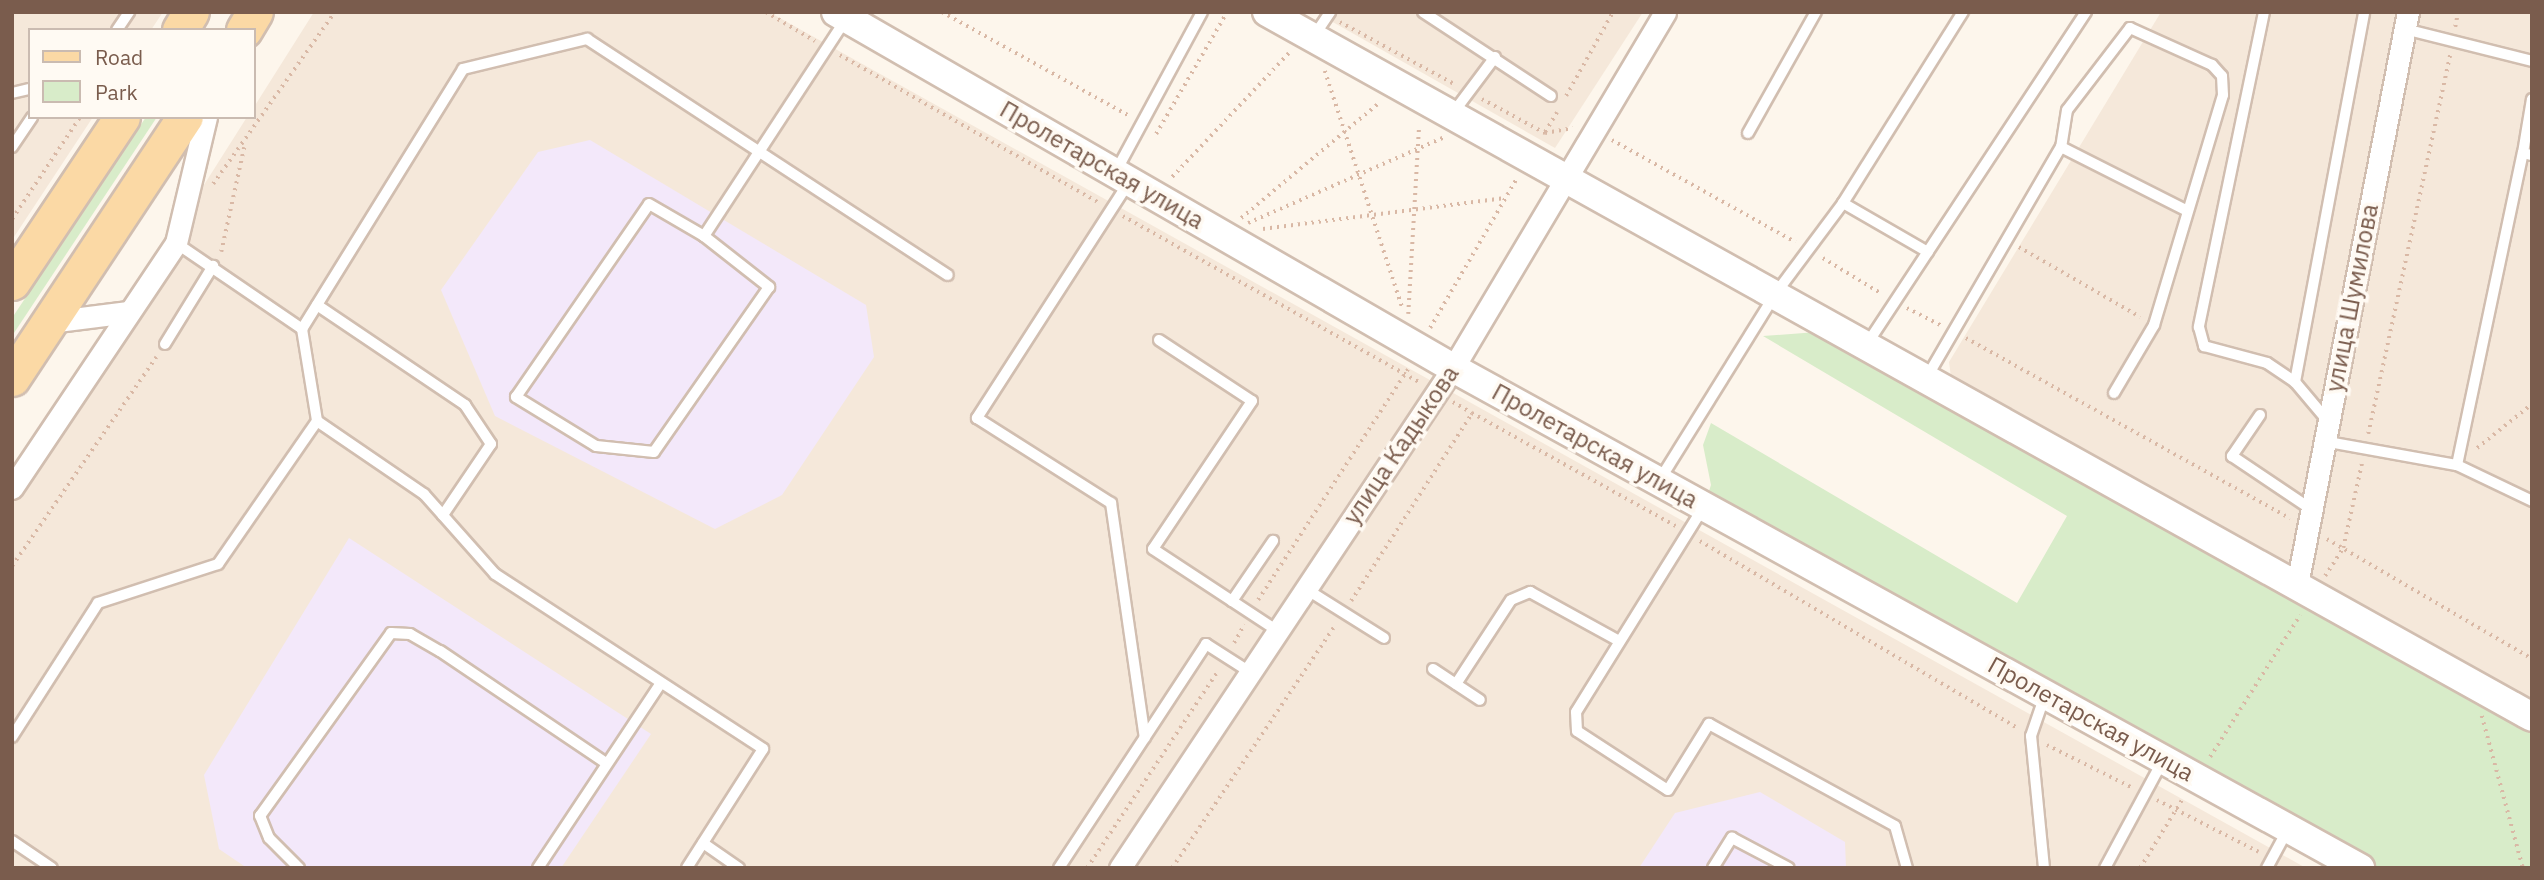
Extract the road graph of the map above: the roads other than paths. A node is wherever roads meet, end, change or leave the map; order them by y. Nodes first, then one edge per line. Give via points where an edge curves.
1 (129, 12) edge
2 (191, 12) edge
3 (255, 12) edge
4 (1202, 12) edge
5 (1267, 12) edge
6 (1423, 12) edge
7 (1665, 12) edge
8 (1816, 12) edge
9 (1963, 12) edge
10 (2085, 12) edge
11 (2264, 12) edge
12 (2364, 12) edge
13 (842, 15) edge
14 (2407, 21) edge
15 (1320, 24) edge
16 (118, 28) edge
17 (181, 28) edge
18 (245, 28) edge
19 (1495, 57) junction
20 (2532, 61) edge
21 (1551, 96) dead end
22 (2532, 99) edge
23 (1465, 110) junction
24 (31, 119) edge
25 (121, 119) edge
26 (184, 119) edge
27 (206, 119) edge
28 (1748, 133) dead end
29 (12, 147) edge
30 (2061, 147) junction
31 (763, 153) junction
32 (2528, 154) edge
33 (1122, 177) junction
34 (1569, 177) junction
35 (1843, 202) junction
36 (2184, 209) junction
37 (704, 236) junction
38 (176, 243) junction
39 (1928, 252) junction
40 (213, 266) junction
41 (947, 275) dead end
42 (12, 282) edge
43 (1776, 293) junction
44 (317, 305) junction
45 (128, 312) junction
46 (49, 323) junction
47 (302, 329) junction
48 (1159, 340) dead end
49 (165, 344) road end
50 (1867, 344) junction
51 (1453, 368) junction
52 (1927, 377) junction
53 (12, 378) edge
54 (2295, 382) junction
55 (2114, 393) dead end
56 (2260, 415) dead end
57 (2328, 420) junction
58 (317, 421) junction
59 (2323, 441) junction
60 (2457, 465) junction
61 (1660, 481) junction
62 (12, 488) edge
63 (2532, 501) edge
64 (1704, 506) junction
65 (443, 515) junction
66 (2310, 518) junction
67 (1273, 541) dead end
68 (2297, 585) junction
69 (1306, 589) junction
70 (1232, 601) junction
71 (1278, 631) junction
72 (1384, 638) dead end
73 (1619, 641) junction
74 (1433, 668) dead end
75 (1251, 672) junction
76 (661, 683) junction
77 (1456, 684) junction
78 (2045, 694) junction
79 (1480, 700) dead end
80 (2532, 717) edge
81 (12, 737) edge
82 (1145, 738) junction
83 (2164, 759) junction
84 (606, 763) junction
85 (2288, 828) junction
86 (12, 841) edge
87 (703, 844) junction
88 (2269, 864) edge
89 (52, 868) edge
90 (299, 868) edge
91 (538, 868) edge
92 (687, 868) edge
93 (739, 868) edge
94 (1059, 868) edge
95 (1121, 868) edge
96 (1713, 868) edge
97 (1789, 868) edge
98 (1907, 868) edge
99 (2044, 868) edge
100 (2105, 868) edge
101 (2360, 868) edge

1 - 16 lane
2 - 17 main road
3 - 18 main road
4 - 33 lane via 1142,123
5 - 15 street
6 - 19 lane
7 - 34 street, улица Кадыкова
8 - 28 lane
9 - 35 lane
10 - 39 lane
11 - 54 lane via 2199,327 2204,346 2267,363
12 - 54 lane
13 - 31 lane
13 - 33 street, Пролетарская улица
14 - 20 lane
14 - 57 street, улица Шумилова
15 - 23 street via 1410,90
19 - 21 lane
19 - 23 lane
22 - 32 lane
23 - 34 street
24 - 29 lane
25 - 42 main road
26 - 46 main road
27 - 38 street via 186,218
30 - 36 lane
30 - 36 lane via 2067,110 2120,33 2138,28 2188,52 2222,76 2223,94
30 - 52 lane
31 - 37 lane
31 - 41 lane
31 - 44 lane via 587,39 463,69
32 - 60 lane
33 - 51 street, Пролетарская улица
33 - 82 lane via 977,418 1111,503
34 - 43 street
34 - 51 street, улица Кадыкова
35 - 39 lane
35 - 43 lane
36 - 55 lane via 2154,324
37 - 37 lane via 649,204 516,397 596,446 654,453 769,288
38 - 40 lane
38 - 45 street
39 - 50 lane
40 - 47 lane
40 - 49 lane
43 - 50 street
43 - 61 lane
44 - 47 lane
44 - 65 lane via 465,405 491,444
45 - 46 street
45 - 62 street
46 - 53 main road
47 - 58 lane
48 - 70 lane via 1252,401 1153,549
50 - 52 street
51 - 61 street, Пролетарская улица
51 - 69 street, улица Кадыкова
52 - 68 street
54 - 57 lane
56 - 66 lane via 2232,456
57 - 59 street, улица Шумилова
58 - 65 lane via 424,494
58 - 81 lane via 218,564 98,603
59 - 60 lane
59 - 66 street, улица Шумилова
60 - 63 lane
61 - 64 street, Пролетарская улица
64 - 73 lane
64 - 78 street, Пролетарская улица
65 - 76 lane via 495,573
66 - 68 street, улица Шумилова
67 - 70 lane
68 - 80 street
69 - 71 street, улица Кадыкова
69 - 72 lane
70 - 71 lane
71 - 75 street, улица Кадыкова
73 - 77 lane via 1530,592 1511,600
73 - 98 lane via 1576,712 1577,731 1668,790 1709,724 1895,826
74 - 77 lane
75 - 82 lane via 1206,644
75 - 95 street, улица Кадыкова
76 - 84 lane
76 - 87 lane via 763,749
77 - 79 lane
78 - 83 street, Пролетарская улица
78 - 99 lane via 2031,736
82 - 94 lane
83 - 85 street, Пролетарская улица
83 - 100 lane
84 - 90 lane via 440,651 391,633 260,816 269,838
84 - 91 lane
85 - 88 lane
85 - 101 street, Пролетарская улица
86 - 89 lane
87 - 92 lane
87 - 93 lane
96 - 97 lane via 1732,838

